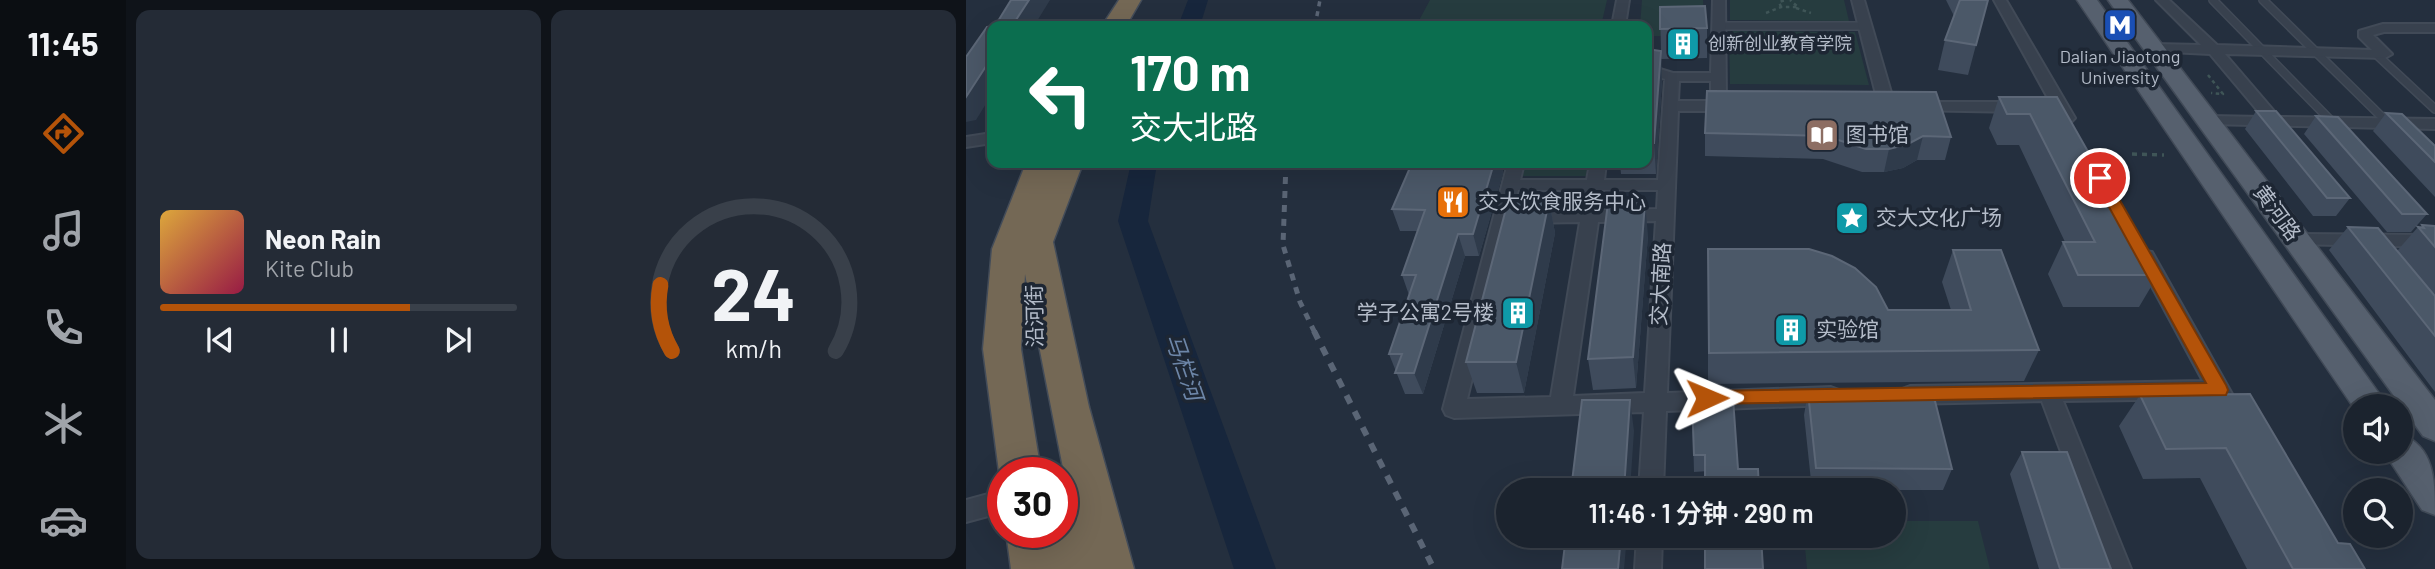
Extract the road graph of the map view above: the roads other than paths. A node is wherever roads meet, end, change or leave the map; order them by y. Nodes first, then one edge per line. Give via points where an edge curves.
1 (1147, 0) edge
2 (1623, 0) edge
3 (1719, 0) edge
4 (1858, 0) edge
5 (2000, 0) edge
6 (2087, 0) edge
7 (2118, 0) edge
8 (2162, 0) edge
9 (2213, 0) edge
10 (2263, 0) edge
11 (1125, 17) edge
12 (1620, 21) edge
13 (1719, 26) junction
14 (1865, 26) junction
15 (2435, 28) edge
16 (2155, 48) junction
17 (2213, 49) junction
18 (2265, 51) junction
19 (2319, 54) junction
20 (2376, 54) junction
21 (1652, 71) edge
22 (1672, 77) junction
23 (1718, 77) junction
24 (1671, 106) junction
25 (1718, 106) junction
26 (1744, 106) edge
27 (2047, 107) junction
28 (2435, 109) edge
29 (2210, 121) junction
30 (2274, 121) junction
31 (2435, 124) edge
32 (2336, 127) junction
33 (2395, 129) junction
34 (2074, 131) edge
35 (987, 139) edge
36 (966, 142) edge
37 (1039, 168) edge
38 (1066, 168) edge
39 (1515, 168) edge
40 (1597, 168) edge
41 (1511, 185) junction
42 (1667, 185) junction
43 (1595, 186) junction
44 (1665, 215) junction
45 (1590, 216) junction
46 (1503, 217) junction
47 (2133, 237) edge
48 (2297, 240) junction
49 (2429, 240) edge
50 (1036, 242) junction
51 (1005, 370) junction
52 (2219, 390) junction
53 (2049, 392) junction
54 (2363, 394) edge
55 (1886, 395) edge
56 (1858, 396) edge
57 (1654, 399) junction
58 (1561, 404) junction
59 (2424, 406) edge
60 (2435, 426) edge
61 (2246, 438) edge
62 (1008, 457) edge
63 (1018, 457) edge
64 (1055, 457) edge
65 (2411, 464) edge
66 (1651, 478) edge
67 (2435, 498) edge
68 (987, 505) edge
69 (966, 511) edge
70 (1016, 548) edge
71 (1032, 548) edge
72 (1072, 548) edge
73 (1649, 548) edge
74 (1018, 569) edge
75 (1035, 569) edge
76 (1076, 569) edge
77 (1110, 569) edge
78 (1648, 569) edge
79 (2118, 569) edge

1 - 11 highway
2 - 12 street
3 - 13 street
4 - 14 street
5 - 27 street
6 - 54 main road, 黄河路
7 - 16 main road, 黄河路
8 - 17 street
9 - 18 lane
10 - 19 lane
13 - 14 lane
13 - 23 street
14 - 27 street via 1881,106
15 - 20 street via 2383,28 2364,34 2385,54
16 - 17 street
16 - 29 main road, 黄河路
17 - 18 street
17 - 30 street
18 - 19 street
18 - 32 lane
19 - 20 street
19 - 33 lane
20 - 28 lane
21 - 22 street
22 - 23 street
22 - 24 street, 交大南路
23 - 25 street
24 - 25 street
24 - 42 street, 交大南路
25 - 26 street
27 - 34 street
29 - 30 street
29 - 48 main road, 黄河路
30 - 32 street
31 - 33 street
32 - 33 street
35 - 36 street
37 - 51 highway, 沿河街 via 1009,249 1002,349
38 - 50 highway, 沿河街
39 - 41 street
40 - 43 street
41 - 43 street
41 - 46 street
42 - 43 street
42 - 44 street, 交大南路
43 - 45 street
44 - 45 street
44 - 57 street, 交大南路
45 - 46 street
45 - 58 street
46 - 58 street via 1454,408
47 - 52 street
48 - 49 street
48 - 59 main road, 黄河路
50 - 64 highway, 沿河街 via 1032,338
50 - 77 highway via 1077,449
51 - 62 highway
51 - 63 highway, 沿河街
52 - 53 street
52 - 61 street
53 - 55 street
53 - 79 street
56 - 57 street
57 - 58 street
57 - 66 street, 交大南路
59 - 60 main road, 黄河路
65 - 67 main road
68 - 69 street
70 - 74 highway
71 - 75 highway
72 - 76 highway
73 - 78 street

